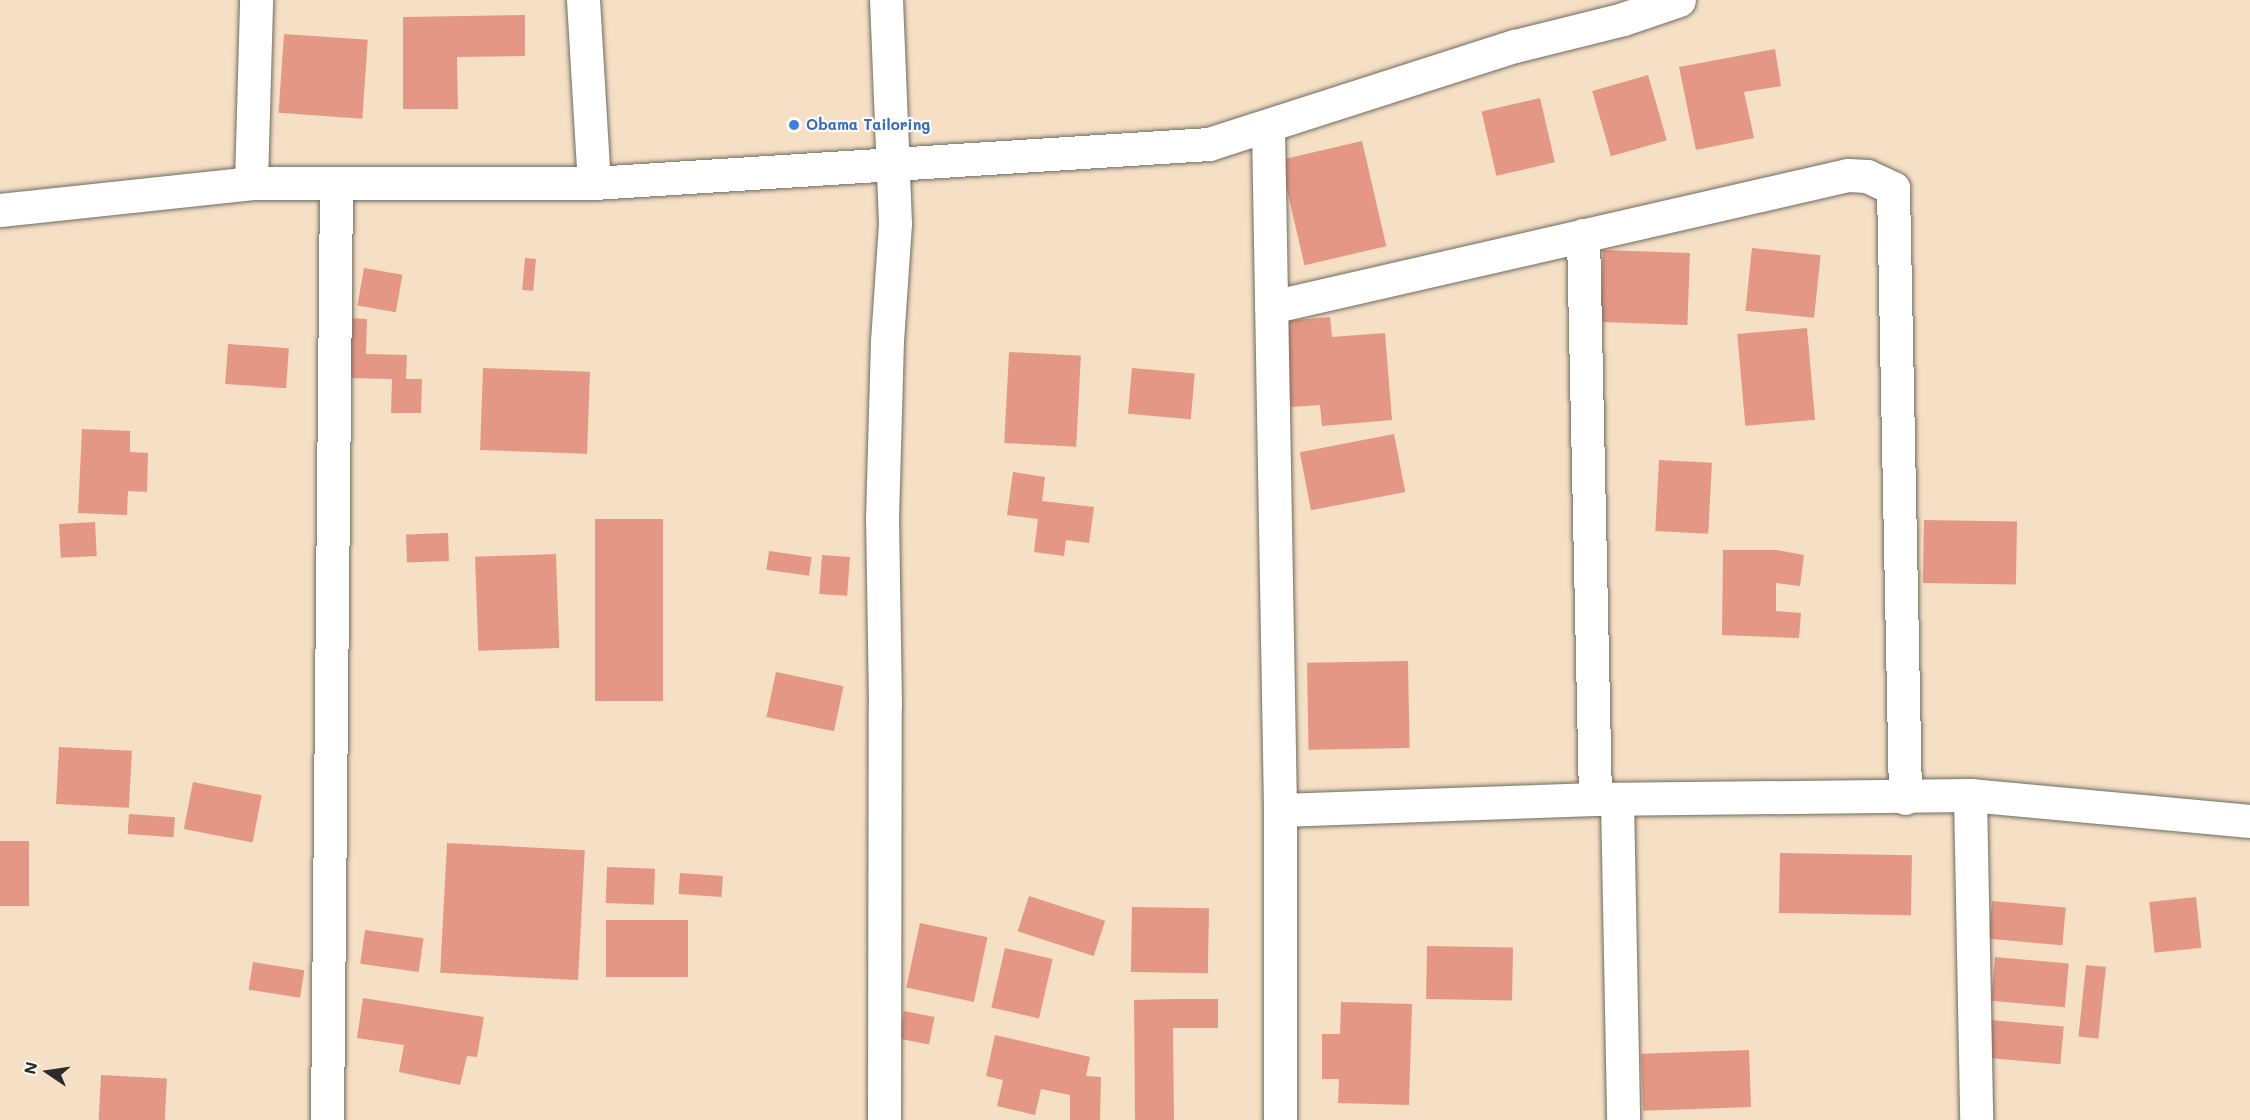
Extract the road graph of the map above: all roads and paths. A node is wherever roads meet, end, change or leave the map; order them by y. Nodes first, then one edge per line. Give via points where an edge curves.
1 (256, 0) edge
2 (583, 0) edge
3 (886, 0) edge
4 (1679, 0) edge
5 (1621, 10) edge
6 (1268, 128) junction
7 (893, 167) junction
8 (251, 183) junction
9 (594, 183) junction
10 (336, 184) junction
11 (0, 210) edge
12 (1583, 235) junction
13 (1271, 306) junction
14 (1970, 795) junction
15 (1905, 798) junction
16 (1606, 799) junction
17 (1280, 810) junction
18 (2250, 821) edge
19 (327, 1120) edge
20 (884, 1120) edge
21 (1280, 1120) edge
22 (1623, 1120) edge
23 (1976, 1120) edge

1 - 8 street
2 - 9 street
3 - 7 street
4 - 5 street
5 - 6 street
6 - 7 street via 1209,144
6 - 13 street
7 - 9 street
7 - 20 street via 895,223 886,341 882,519
8 - 10 street
8 - 11 street
9 - 10 street
10 - 19 street
12 - 13 street
12 - 15 street via 1848,175 1867,176 1893,188
12 - 16 street
13 - 17 street
14 - 15 street
14 - 18 street
14 - 23 street
15 - 16 street
16 - 17 street
16 - 22 street
17 - 21 street

